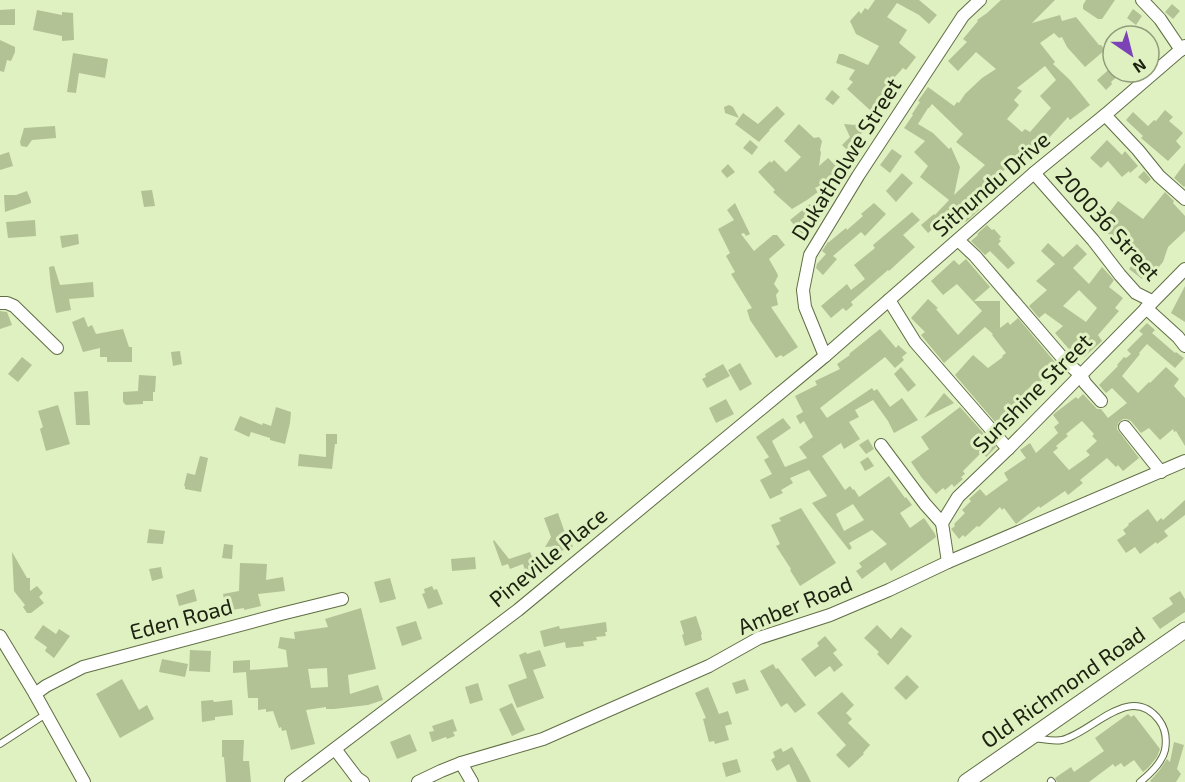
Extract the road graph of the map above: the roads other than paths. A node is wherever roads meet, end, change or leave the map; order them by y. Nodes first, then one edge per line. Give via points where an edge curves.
1 (980, 0) edge
2 (1142, 0) edge
3 (1183, 48) edge
4 (1106, 115) junction
5 (1034, 173) junction
6 (1185, 199) edge
7 (958, 240) junction
8 (1185, 269) edge
9 (889, 300) junction
10 (0, 303) edge
11 (1149, 304) junction
12 (1185, 346) edge
13 (57, 348) dead end
14 (825, 356) junction
15 (1081, 375) junction
16 (1101, 401) dead end
17 (1125, 427) dead end
18 (881, 445) dead end
19 (1008, 449) junction
20 (1185, 461) edge
21 (1161, 472) junction
22 (942, 523) junction
23 (948, 562) junction
24 (342, 599) dead end
25 (1185, 630) edge
26 (0, 636) edge
27 (35, 694) junction
28 (46, 714) junction
29 (1031, 737) junction
30 (0, 744) edge
31 (334, 748) junction
32 (461, 763) junction
33 (84, 782) edge
34 (291, 782) edge
35 (363, 782) edge
36 (418, 782) edge
37 (472, 782) edge
38 (966, 782) edge
39 (1140, 782) edge

1 - 14 street, Dukatholwe Street via 963,16 810,255 803,290 805,307
2 - 3 street
3 - 4 street, Sithundu Drive
4 - 5 street, Sithundu Drive
4 - 6 street via 1159,176
5 - 7 street, Sithundu Drive
5 - 11 street, 200036 Street
7 - 9 street, Sithundu Drive
7 - 15 street
8 - 11 street, Sunshine Street
9 - 14 street, Sithundu Drive
9 - 19 street via 915,342
10 - 13 street via 14,306
11 - 12 street, 200036 Street
11 - 15 street, Sunshine Street
14 - 31 street, Pineville Place via 518,610
15 - 16 street
15 - 19 street, Sunshine Street
17 - 21 street
18 - 22 street
19 - 22 street, Sunshine Street via 958,497
20 - 21 street, Amber Road
21 - 23 street, Amber Road
22 - 23 street
23 - 32 street, Amber Road via 830,615 759,638 709,666 543,739
24 - 27 street, Eden Road via 83,667
25 - 29 street, Old Richmond Road
26 - 27 street
27 - 28 street
28 - 30 lane
28 - 33 street
29 - 38 street, Old Richmond Road
29 - 39 lane via 1060,741 1121,707 1148,710 1163,726 1165,752
31 - 34 street, Pineville Place
31 - 35 street
32 - 36 street, Amber Road
32 - 37 street

